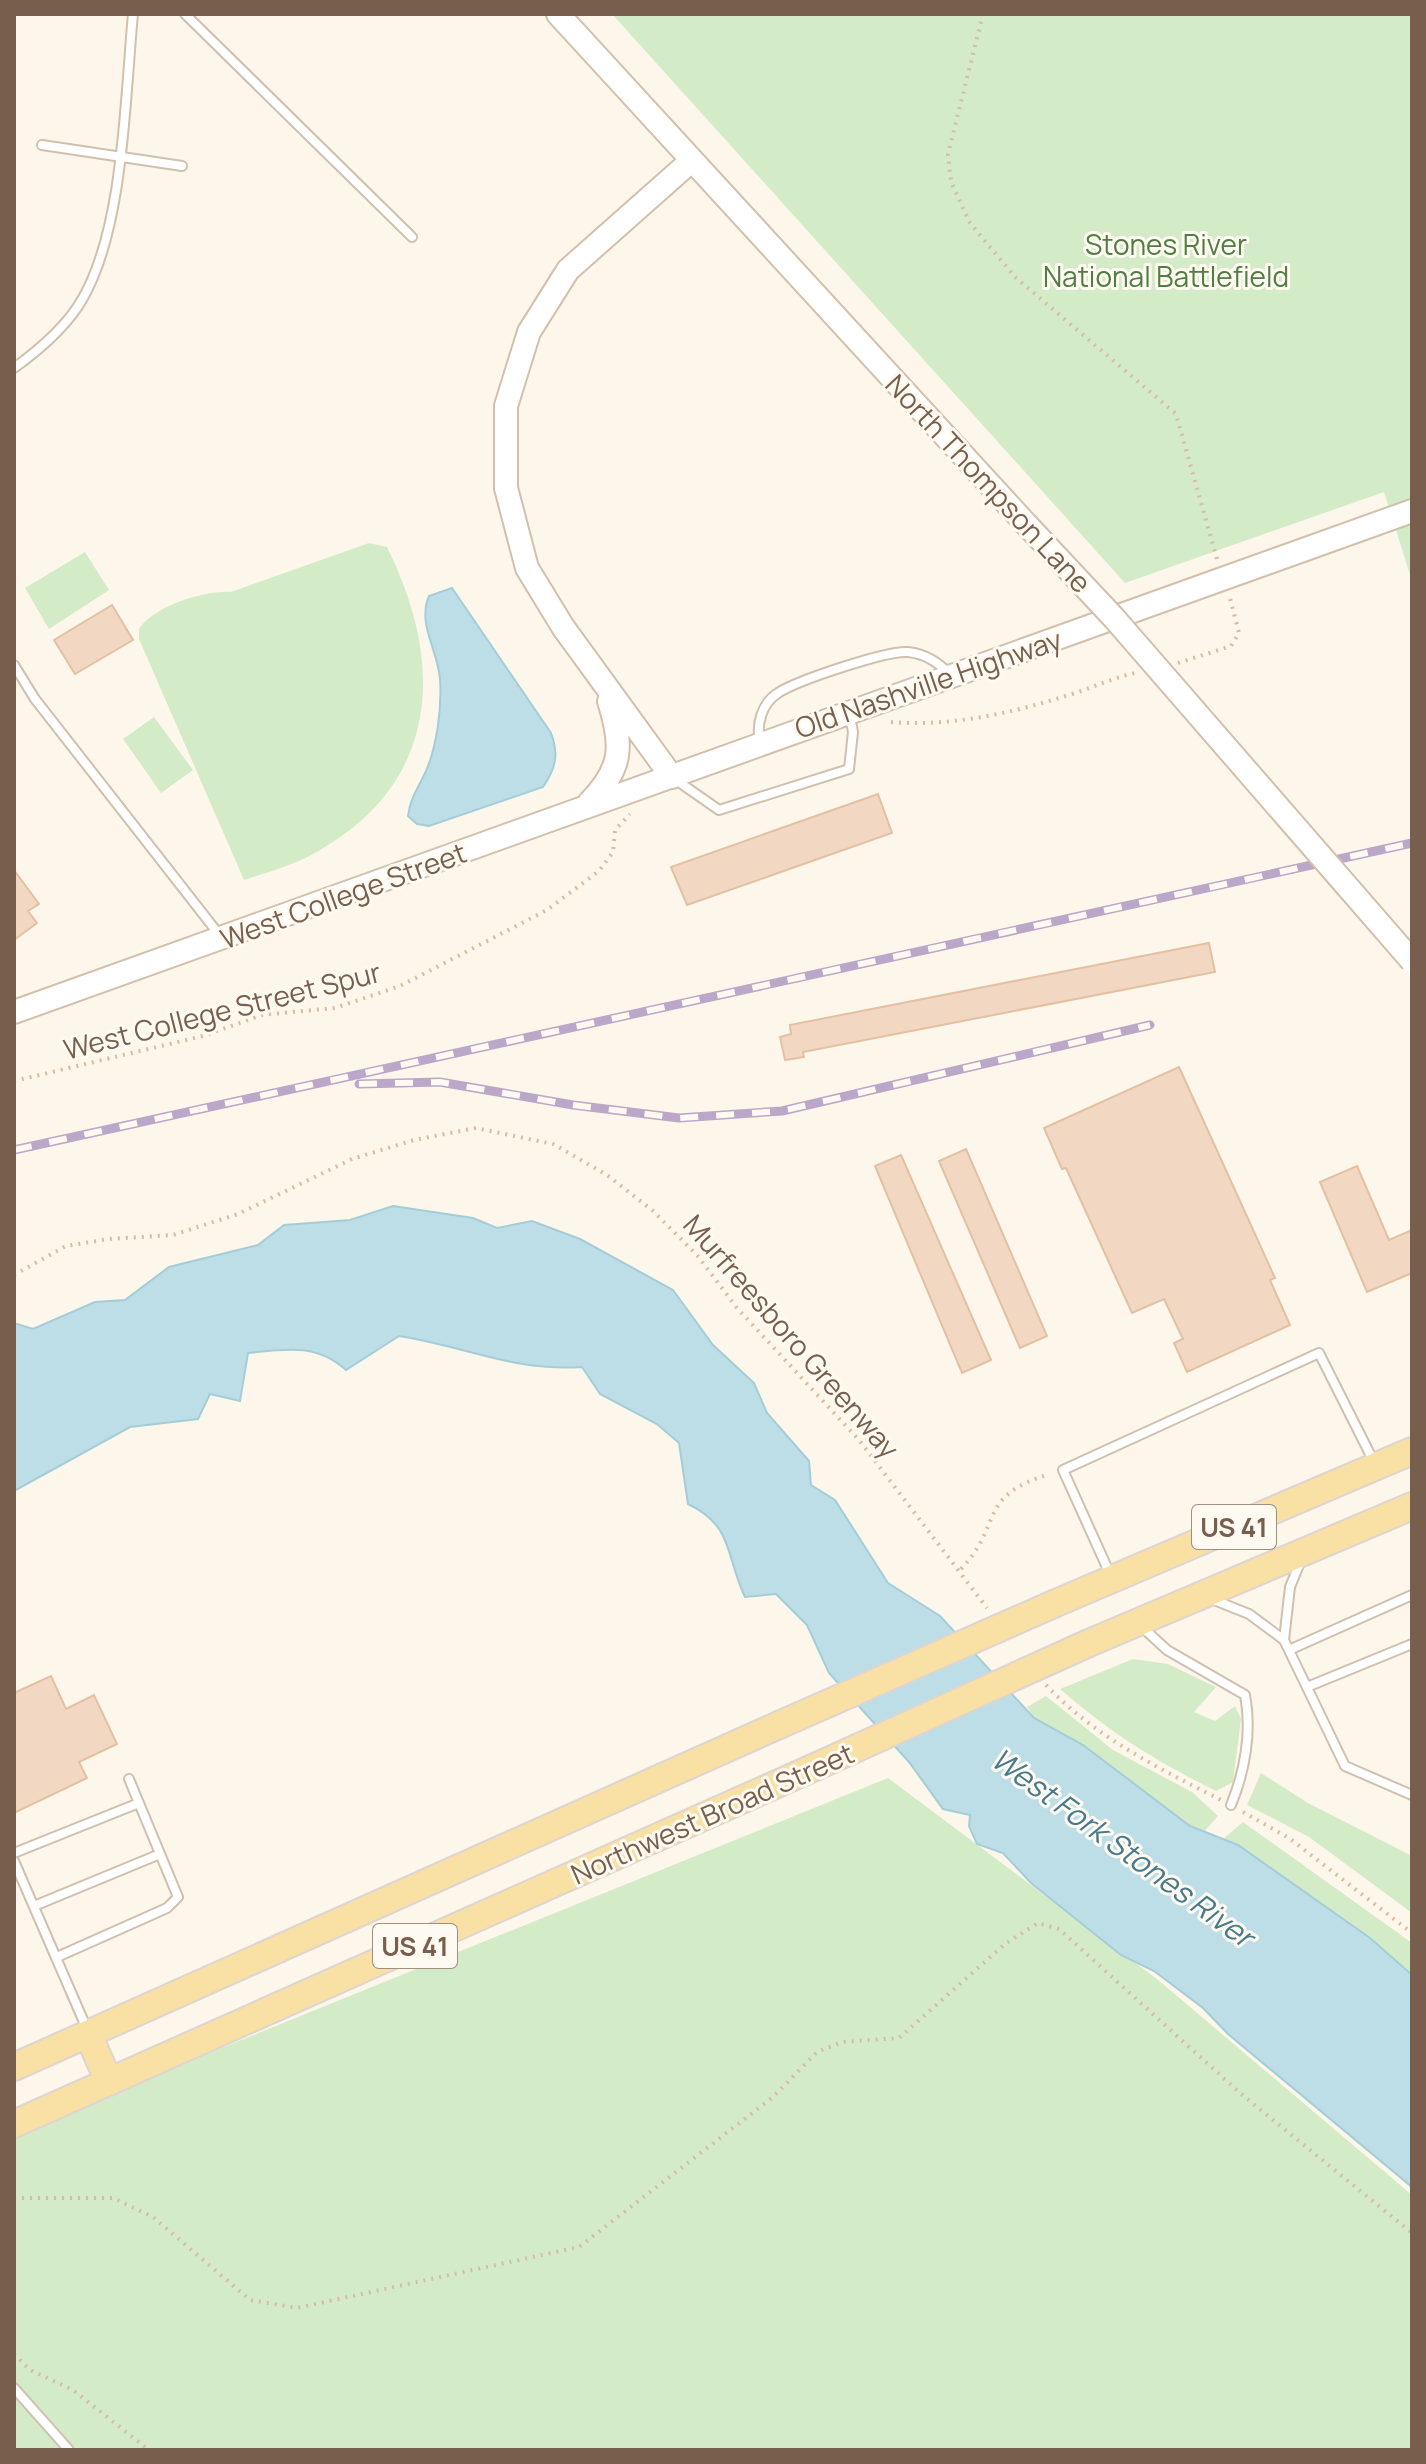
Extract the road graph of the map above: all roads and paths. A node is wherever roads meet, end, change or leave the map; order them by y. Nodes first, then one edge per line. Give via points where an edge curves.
1 (133, 14) edge
2 (185, 14) edge
3 (558, 14) edge
4 (983, 14) edge
5 (42, 145) dead end
6 (119, 159) junction
7 (691, 161) junction
8 (182, 166) dead end
9 (412, 237) dead end
10 (14, 368) edge
11 (1412, 511) edge
12 (1224, 578) junction
13 (14, 665) edge
14 (1170, 665) dead end
15 (1139, 672) dead end
16 (951, 675) junction
17 (603, 680) junction
18 (851, 721) junction
19 (760, 742) junction
20 (672, 777) junction
21 (582, 809) junction
22 (642, 810) dead end
23 (222, 938) junction
24 (1412, 961) edge
25 (14, 1012) edge
26 (14, 1081) edge
27 (14, 1275) edge
28 (1412, 1451) edge
29 (1377, 1466) junction
30 (1063, 1470) junction
31 (1412, 1506) edge
32 (1305, 1552) junction
33 (961, 1569) junction
34 (1112, 1579) junction
35 (1202, 1595) junction
36 (1408, 1598) edge
37 (996, 1621) dead end
38 (1138, 1623) junction
39 (1284, 1640) junction
40 (1395, 1640) dead end
41 (1412, 1644) edge
42 (1289, 1650) junction
43 (1399, 1650) junction
44 (1369, 1651) dead end
45 (1373, 1660) junction
46 (1043, 1682) dead end
47 (1307, 1687) junction
48 (129, 1779) dead end
49 (1412, 1795) edge
50 (139, 1803) junction
51 (1231, 1805) junction
52 (14, 1853) edge
53 (160, 1854) junction
54 (14, 1861) edge
55 (34, 1906) junction
56 (1412, 1933) edge
57 (57, 1957) junction
58 (88, 2034) junction
59 (18, 2062) edge
60 (109, 2082) junction
61 (14, 2124) edge
62 (14, 2198) edge
63 (1412, 2233) edge
64 (14, 2354) edge
65 (14, 2388) edge
66 (69, 2450) edge
67 (149, 2450) edge

1 - 6 lane
2 - 9 lane
3 - 7 main road, North Thompson Lane
4 - 12 path via 948,154 951,182 970,223 1015,277 1176,414
5 - 6 lane
6 - 8 lane
6 - 10 lane via 100,262 82,301
7 - 17 main road via 568,270 529,332 506,406 506,488 527,568
7 - 24 main road, North Thompson Lane, bridge via 1114,618
11 - 12 main road, Old Nashville Highway
12 - 14 path via 1238,621 1239,633 1231,646
12 - 16 main road, Old Nashville Highway
13 - 23 lane
15 - 18 path via 980,717 925,725
16 - 18 main road, Old Nashville Highway
16 - 19 lane via 934,659 906,652 811,679 776,693 761,714
17 - 20 main road
17 - 21 main road via 618,731 617,765 609,783
18 - 19 main road, Old Nashville Highway
18 - 20 lane via 849,769 719,810
19 - 20 main road, Old Nashville Highway
20 - 21 main road, West College Street
21 - 23 main road, West College Street
22 - 26 path, West College Street Spur via 615,830 613,852 599,871 547,910 400,986 335,1008 262,1015 203,1036
23 - 25 main road, West College Street
27 - 33 path, Murfreesboro Greenway via 66,1246 173,1235 238,1214 352,1159 414,1140 476,1128 553,1144 580,1156 652,1210 697,1255 737,1308 859,1440
28 - 29 main road, Northwest Broad Street / US 41
29 - 30 lane via 1319,1353
29 - 34 main road, Northwest Broad Street / US 41
30 - 33 path via 1026,1481 999,1500 982,1542
30 - 34 lane
31 - 32 main road, Northwest Broad Street / US 41
32 - 35 main road, Northwest Broad Street / US 41
32 - 39 lane via 1290,1587
33 - 37 path, Murfreesboro Greenway
34 - 58 main road, Northwest Broad Street / US 41, bridge
35 - 38 main road, Northwest Broad Street / US 41
35 - 39 lane via 1249,1614
36 - 42 lane
38 - 51 lane via 1167,1650 1245,1695 1245,1752
38 - 60 main road, Northwest Broad Street / US 41, bridge
39 - 42 lane
40 - 43 lane
41 - 43 lane
42 - 47 lane
43 - 45 lane
44 - 45 lane
45 - 47 lane via 1347,1666
46 - 51 path via 1103,1735
47 - 49 lane via 1345,1766
48 - 50 lane
50 - 52 lane
50 - 53 lane
51 - 56 path via 1289,1838
53 - 55 lane
53 - 57 lane via 178,1897 173,1902
54 - 55 lane
55 - 57 lane
57 - 58 lane
58 - 59 main road, Northwest Broad Street / US 41
58 - 60 main road
60 - 61 main road, Northwest Broad Street / US 41
62 - 63 path via 113,2198 153,2217 250,2300 297,2308 579,2247 773,2097 817,2052 842,2042 899,2038 1005,1944 1038,1923 1059,1929 1240,2093
64 - 67 path via 30,2370 73,2390
65 - 66 lane

